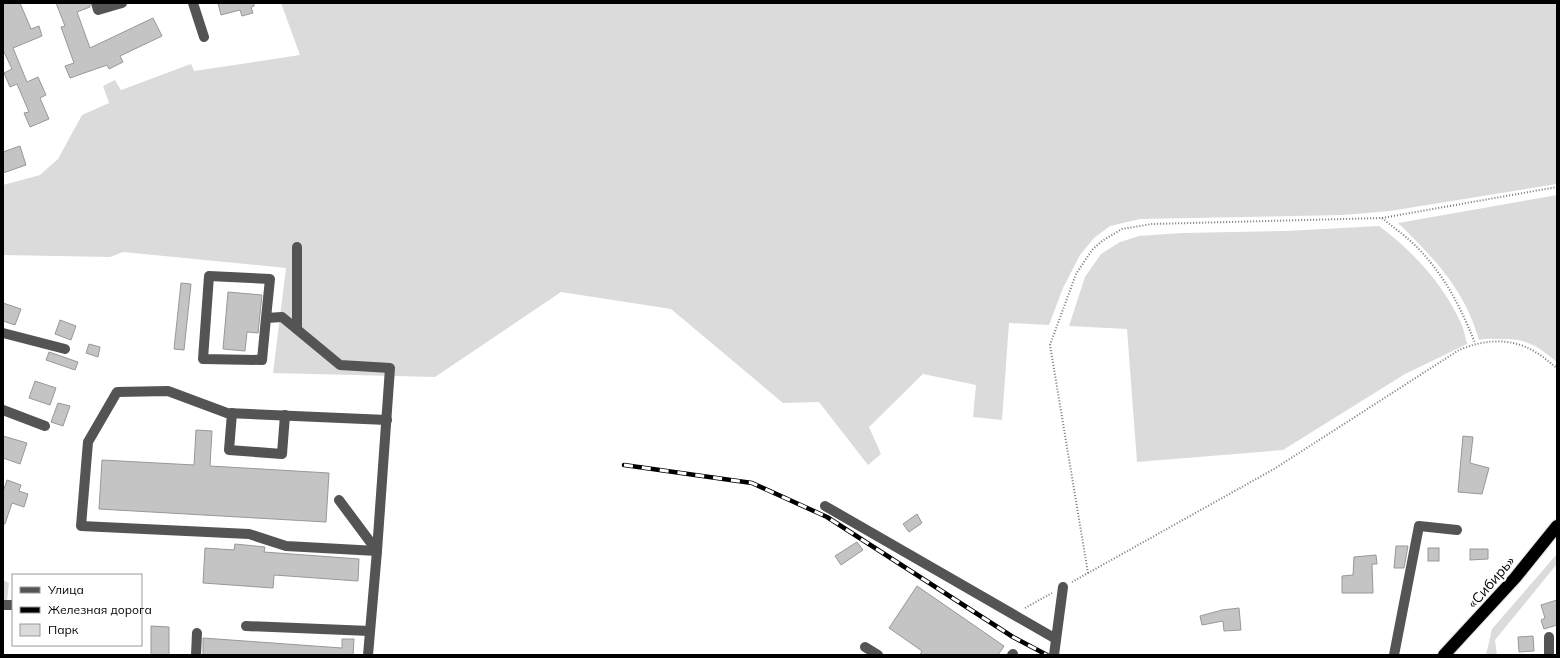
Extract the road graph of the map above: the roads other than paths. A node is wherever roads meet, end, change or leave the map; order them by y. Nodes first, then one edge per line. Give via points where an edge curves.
1 (96, 3) edge
2 (122, 3) edge
3 (193, 3) edge
4 (204, 37) dead end
5 (297, 247) dead end
6 (266, 318) junction
7 (297, 329) junction
8 (3, 333) edge
9 (65, 349) dead end
10 (3, 410) edge
11 (232, 413) junction
12 (285, 415) junction
13 (387, 420) junction
14 (45, 426) dead end
15 (339, 500) dead end
16 (825, 506) dead end
17 (1557, 526) edge
18 (1457, 530) dead end
19 (377, 551) junction
20 (1062, 587) road end
21 (246, 626) dead end
22 (370, 632) junction
23 (197, 633) dead end
24 (1549, 637) dead end
25 (1056, 639) junction
26 (865, 647) dead end
27 (196, 655) edge
28 (368, 655) edge
29 (878, 655) edge
30 (1054, 655) edge
31 (1394, 655) edge
32 (1444, 655) edge
33 (1550, 655) edge

1 - 2 street via 98,10
3 - 4 street
5 - 7 street
6 - 6 street via 270,279 209,276 202,359 262,360
6 - 7 street via 282,317
7 - 13 street via 340,365 390,368
8 - 9 street
10 - 14 street
11 - 12 street
11 - 12 street via 229,450 282,454
11 - 19 street via 168,391 117,392 88,442 81,526 250,534 286,546
12 - 13 street
13 - 19 street
15 - 19 street
16 - 25 street
17 - 32 highway, «Сибирь» via 1516,578
18 - 31 street via 1419,526
19 - 22 street
20 - 25 street
21 - 22 street
22 - 28 street
23 - 27 street
24 - 33 street
25 - 30 street
26 - 29 street

